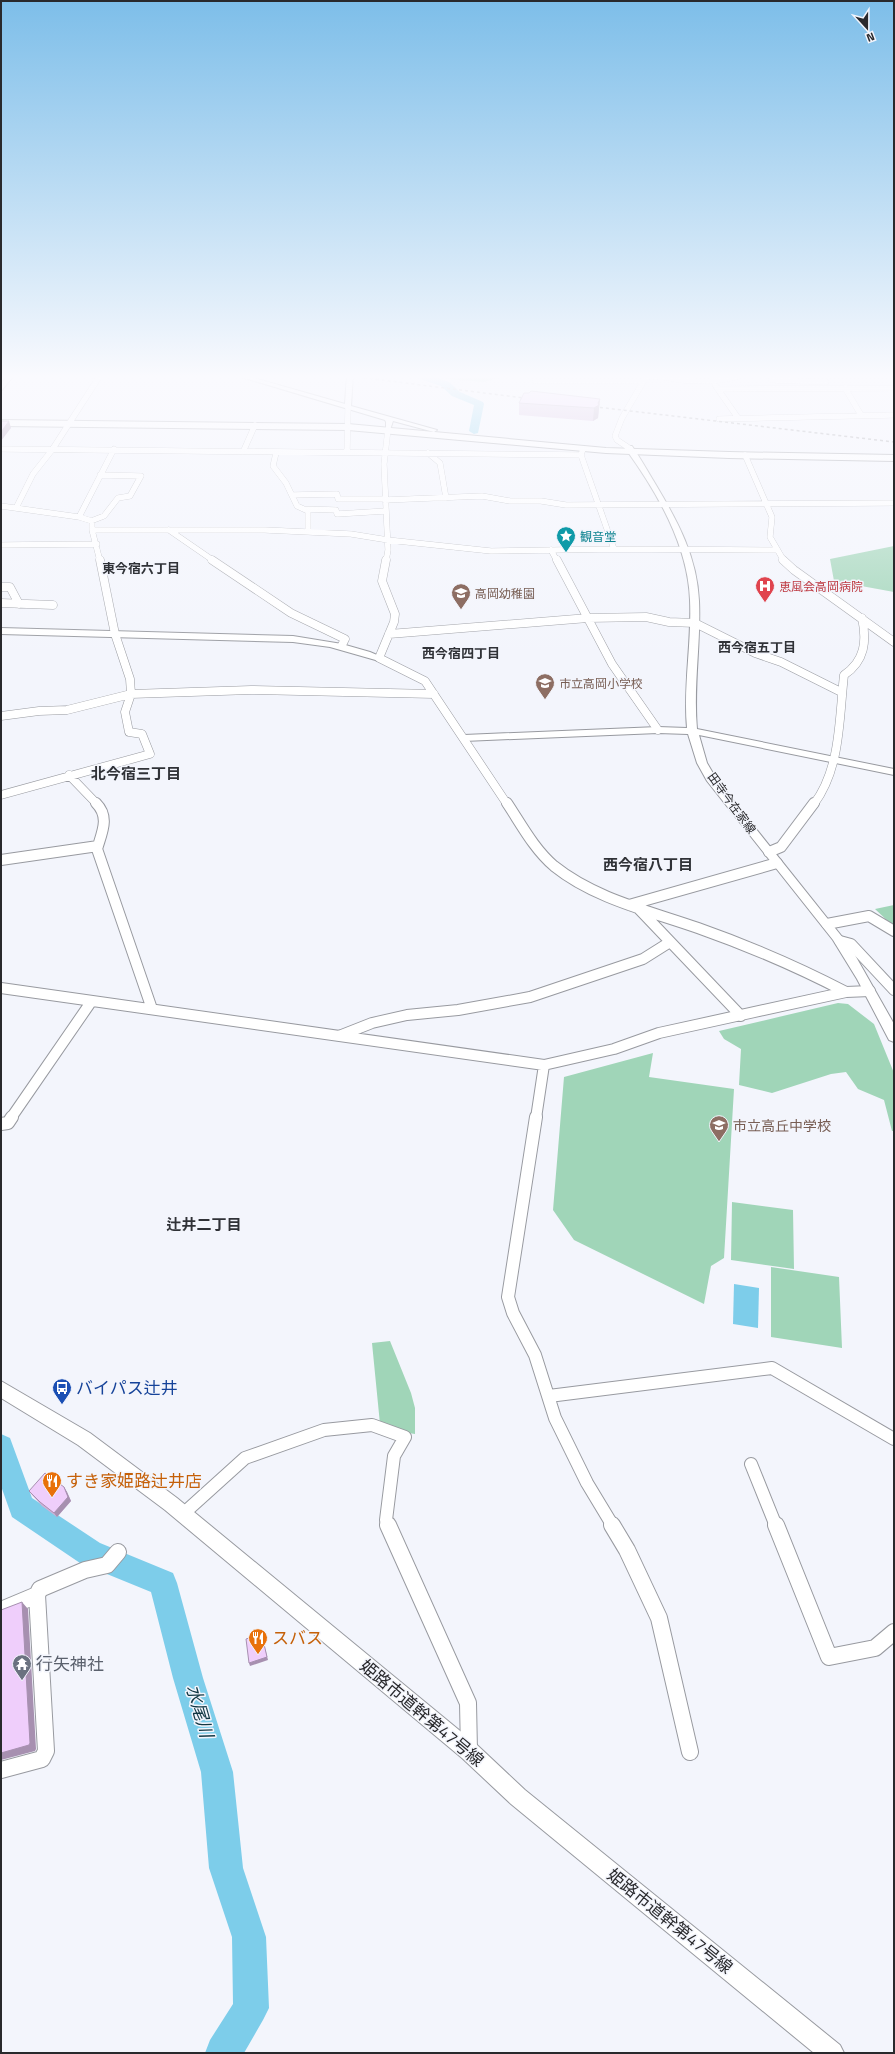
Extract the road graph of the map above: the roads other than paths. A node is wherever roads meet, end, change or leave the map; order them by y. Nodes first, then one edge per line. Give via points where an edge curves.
1 (36, 470) edge
2 (103, 470) edge
3 (276, 470) edge
4 (384, 470) edge
5 (441, 470) edge
6 (588, 470) edge
7 (642, 470) edge
8 (751, 470) edge
9 (100, 475) junction
10 (292, 495) junction
11 (446, 498) junction
12 (385, 499) junction
13 (765, 503) junction
14 (894, 503) edge
15 (662, 504) junction
16 (599, 505) junction
17 (1, 506) edge
18 (16, 508) junction
19 (304, 509) junction
20 (386, 511) junction
21 (79, 517) junction
22 (91, 521) junction
23 (92, 530) junction
24 (169, 530) junction
25 (308, 532) junction
26 (388, 540) junction
27 (97, 544) junction
28 (1, 545) edge
29 (614, 549) junction
30 (550, 550) junction
31 (685, 550) junction
32 (776, 550) junction
33 (1, 587) edge
34 (1, 603) edge
35 (19, 604) junction
36 (52, 604) dead end
37 (588, 618) junction
38 (862, 618) junction
39 (694, 622) junction
40 (1, 631) edge
41 (115, 634) junction
42 (389, 634) junction
43 (894, 642) edge
44 (342, 645) junction
45 (379, 658) junction
46 (841, 692) junction
47 (131, 694) junction
48 (434, 694) junction
49 (1, 716) edge
50 (658, 730) junction
51 (692, 731) junction
52 (464, 738) junction
53 (835, 759) junction
54 (894, 772) edge
55 (69, 776) junction
56 (1, 795) edge
57 (98, 846) junction
58 (769, 852) junction
59 (1, 860) edge
60 (777, 863) junction
61 (634, 906) junction
62 (827, 924) junction
63 (894, 931) edge
64 (840, 941) junction
65 (670, 942) junction
66 (1, 988) edge
67 (894, 990) edge
68 (870, 991) junction
69 (846, 992) junction
70 (91, 1002) junction
71 (152, 1008) junction
72 (741, 1016) junction
73 (339, 1036) junction
74 (894, 1037) edge
75 (544, 1065) junction
76 (1, 1124) edge
77 (1, 1389) edge
78 (549, 1396) junction
79 (894, 1439) edge
80 (751, 1464) dead end
81 (183, 1514) junction
82 (118, 1552) dead end
83 (37, 1595) junction
84 (1, 1610) edge
85 (894, 1632) edge
86 (469, 1751) junction
87 (690, 1752) dead end
88 (1, 1770) edge
89 (832, 2053) edge

1 - 18 street
2 - 9 street
3 - 10 street
4 - 12 street
5 - 11 street
6 - 16 street
7 - 15 street, 田寺今在家線
8 - 13 street
9 - 21 street
9 - 22 street via 141,476 130,496 118,498 104,516
10 - 12 street via 337,494 338,499
10 - 19 street via 297,506
11 - 12 street
11 - 16 street via 482,496 510,501
12 - 20 street
13 - 14 street
13 - 15 street
13 - 32 street via 772,518 770,537
15 - 16 street
15 - 31 street, 田寺今在家線 via 682,539
16 - 29 street
17 - 18 street
18 - 21 street
19 - 20 street via 336,510 336,514
19 - 25 street via 308,510
20 - 26 street
21 - 22 street
22 - 23 street
23 - 24 street
23 - 27 street
24 - 25 street
24 - 44 street via 263,596 291,613 345,639
25 - 26 street via 351,534
26 - 30 street via 491,551
26 - 42 street via 382,581 395,614
27 - 28 street
27 - 41 street
29 - 30 street
29 - 31 street
30 - 37 street
31 - 32 street
31 - 39 street, 田寺今在家線 via 693,578
32 - 38 street via 794,570
33 - 35 street via 10,587
34 - 35 street
35 - 36 street
37 - 39 street via 646,617 670,622
37 - 42 street
37 - 50 street via 612,664
38 - 43 street
38 - 46 street via 865,629 863,650 858,665 844,675
39 - 46 street
39 - 51 street, 田寺今在家線 via 689,701
40 - 41 street
41 - 44 street via 280,638 316,640
41 - 47 street via 130,679
42 - 45 street
44 - 45 street
45 - 48 street via 425,682
46 - 53 street
47 - 48 street via 251,690
47 - 49 street via 67,710
47 - 55 street via 125,712 129,732 142,734 150,754
48 - 52 street
50 - 51 street
50 - 52 street
51 - 53 street
51 - 58 street, 田寺今在家線 via 698,754 714,783
52 - 61 street via 547,861 592,890
53 - 54 street
53 - 58 street via 821,794 781,847
55 - 56 street
55 - 57 street via 102,809 105,823
57 - 59 street
57 - 71 street
58 - 60 street, 田寺今在家線
60 - 61 street
60 - 62 street, 田寺今在家線
61 - 65 street
61 - 69 street via 810,972
62 - 63 street via 869,916
62 - 64 street, 田寺今在家線
64 - 67 street via 850,944
64 - 68 street, 田寺今在家線
65 - 72 street
65 - 73 street via 644,959 530,997 372,1022
66 - 70 street
68 - 69 street
68 - 74 street, 田寺今在家線
69 - 72 street
70 - 71 street
70 - 76 street via 8,1123
71 - 73 street
72 - 75 street via 659,1033 614,1049
73 - 75 street
75 - 78 street via 508,1297
77 - 81 street, 姫路市道幹第47号線 via 84,1439
78 - 79 street via 772,1368
78 - 87 street via 555,1418 587,1483 627,1550 659,1618
80 - 85 street via 829,1658 874,1648
81 - 86 street, 姫路市道幹第47号線
81 - 86 street via 245,1458 324,1430 372,1425 405,1437 394,1456 386,1520 468,1703
82 - 83 street via 107,1565 85,1570 40,1589
83 - 84 street
83 - 88 street via 46,1751 42,1759
86 - 89 street, 姫路市道幹第47号線 via 518,1797

